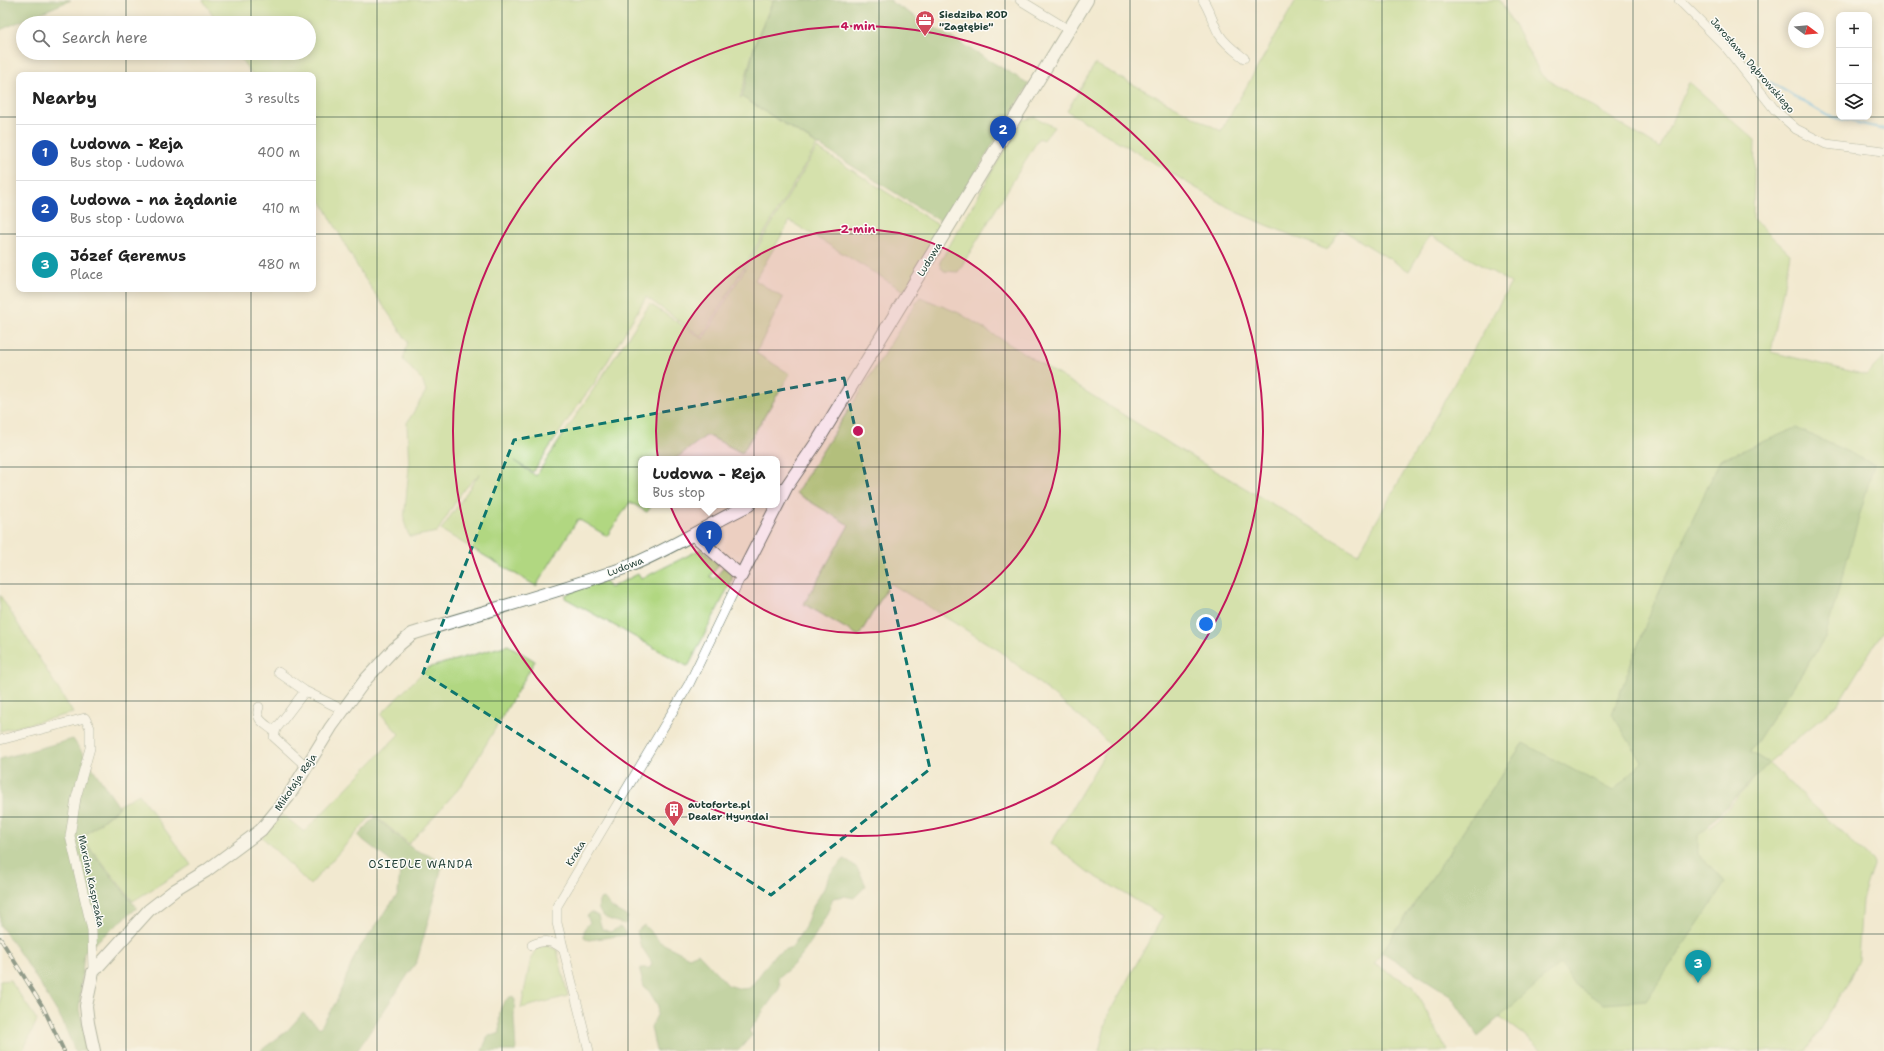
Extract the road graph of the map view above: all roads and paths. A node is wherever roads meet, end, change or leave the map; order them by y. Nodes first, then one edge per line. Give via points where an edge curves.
1 (1020, 0) edge
2 (1087, 0) edge
3 (1203, 0) edge
4 (1679, 0) edge
5 (1069, 30) junction
6 (1244, 58) dead end
7 (1884, 150) edge
8 (782, 489) edge
9 (744, 508) edge
10 (773, 508) edge
11 (694, 535) junction
12 (741, 576) junction
13 (553, 591) joint
14 (278, 672) dead end
15 (689, 684) joint
16 (305, 691) junction
17 (259, 707) dead end
18 (343, 710) junction
19 (274, 731) junction
20 (0, 740) edge
21 (306, 767) junction
22 (532, 945) dead end
23 (564, 950) junction
24 (93, 972) junction
25 (94, 1051) edge
26 (589, 1051) edge

1 - 5 street
2 - 5 street, Ludowa
3 - 6 street via 1220,35
4 - 7 street, Jarosława Dąbrowskiego via 1724,45 1775,110 1796,129 1826,144
5 - 8 street, Ludowa via 817,442
9 - 11 street, Ludowa
10 - 12 street, Ludowa
11 - 12 street
11 - 13 street, Ludowa via 625,567
12 - 15 street, Ludowa
13 - 18 street, Mikołaja Reja via 412,634 366,679
14 - 16 street
15 - 23 street, Kraka via 557,906 557,923
16 - 18 street
16 - 19 street
17 - 19 street via 259,719
18 - 21 street, Mikołaja Reja
19 - 21 street via 274,737
20 - 24 street, Marcina Kasprzaka via 85,718 90,728 90,748 76,798 70,836 92,930
21 - 24 street, Mikołaja Reja via 288,797 261,830 149,910
22 - 23 street via 548,941 558,944
23 - 26 street, Kraka
24 - 25 street via 86,1006

